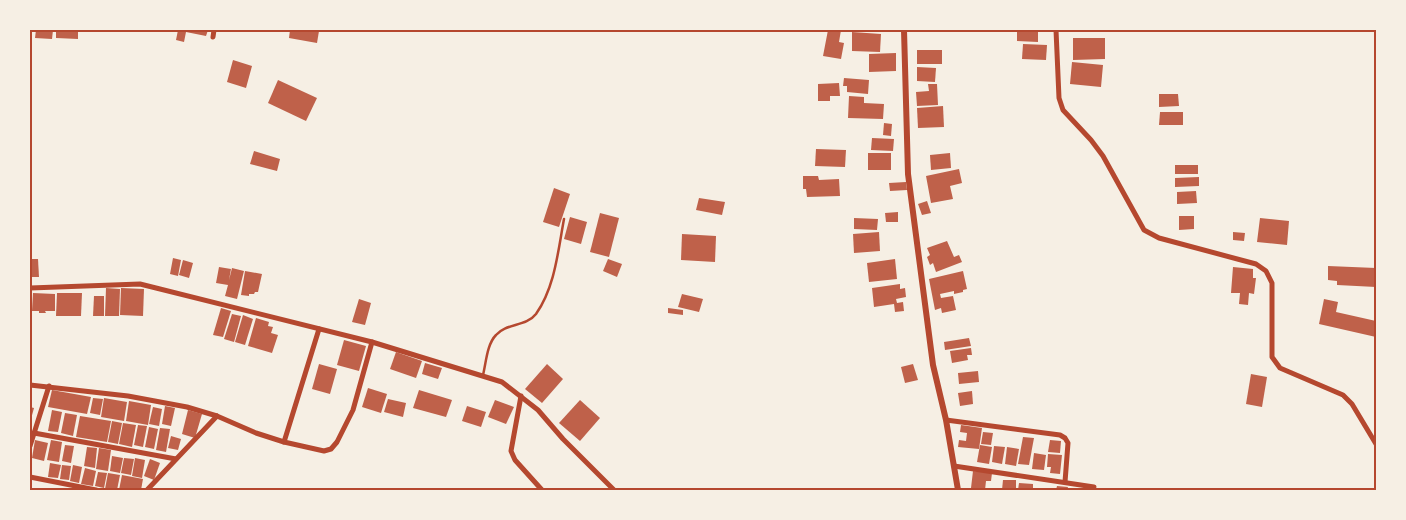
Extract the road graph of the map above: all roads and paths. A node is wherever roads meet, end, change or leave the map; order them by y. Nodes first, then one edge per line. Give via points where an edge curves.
1 (214, 30) edge
2 (904, 30) edge
3 (1056, 30) edge
4 (213, 37) dead end
5 (564, 219) dead end
6 (30, 288) edge
7 (319, 329) junction
8 (372, 342) junction
9 (483, 376) junction
10 (30, 385) edge
11 (49, 386) junction
12 (521, 396) junction
13 (217, 416) junction
14 (946, 420) junction
15 (34, 433) junction
16 (284, 442) junction
17 (1376, 444) edge
18 (30, 446) edge
19 (176, 459) junction
20 (954, 466) junction
21 (30, 477) edge
22 (1065, 482) junction
23 (1094, 486) dead end
24 (96, 490) edge
25 (147, 490) edge
26 (542, 490) edge
27 (614, 490) edge
28 (958, 490) edge

1 - 4 street
2 - 14 street via 908,174 933,365
3 - 17 street via 1059,98 1063,110 1103,156 1144,230 1158,238 1256,264 1266,271 1272,283 1272,357 1280,368 1343,395
5 - 9 lane via 547,294 528,321 502,329 494,336
6 - 7 street via 140,284
7 - 8 street
7 - 16 street
8 - 9 street
8 - 16 street via 353,410 334,446 324,451
9 - 12 street via 502,382
10 - 11 street
11 - 13 street via 152,400
11 - 15 street
12 - 26 street via 511,451
12 - 27 street
13 - 16 street
13 - 19 street
14 - 20 street
14 - 22 street via 1060,435 1068,443
15 - 18 street
15 - 19 street
19 - 25 street
20 - 22 street
20 - 28 street
21 - 24 street
22 - 23 street

